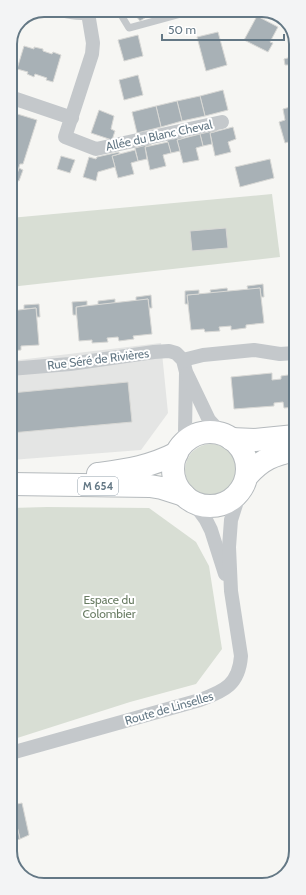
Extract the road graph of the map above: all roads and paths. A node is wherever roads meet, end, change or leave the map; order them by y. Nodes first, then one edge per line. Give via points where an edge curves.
1 (92, 17) edge
2 (122, 17) edge
3 (169, 17) edge
4 (17, 99) edge
5 (72, 118) junction
6 (222, 122) dead end
7 (289, 353) edge
8 (185, 366) junction
9 (17, 368) edge
10 (226, 437) junction
11 (289, 437) edge
12 (179, 450) junction
13 (289, 452) edge
14 (17, 483) edge
15 (17, 484) edge
16 (243, 484) junction
17 (188, 499) junction
18 (231, 591) junction
19 (17, 750) edge

1 - 5 street via 92,54
2 - 3 lane via 129,28
4 - 5 street
5 - 6 street, Allée du Blanc Cheval via 65,137 96,148
7 - 8 street via 254,350 203,355
8 - 9 street, Rue Séré de Rivières via 176,353 160,351 70,364
8 - 10 street via 209,420
8 - 12 street via 185,432
10 - 11 main road via 255,440
10 - 12 main road via 210,432 197,435
10 - 16 main road via 240,447 244,454 247,465
12 - 14 main road, M 654 via 158,463 142,468
12 - 17 main road via 174,460 174,473 177,485
13 - 16 main road via 267,458
15 - 17 main road, M 654 via 150,486
16 - 17 main road via 230,501 216,506 205,506
16 - 18 street, Route de Linselles via 232,514 229,534
17 - 18 street, Route de Linselles via 211,530
18 - 19 street, Route de Linselles via 240,661 237,675 225,689 200,700

